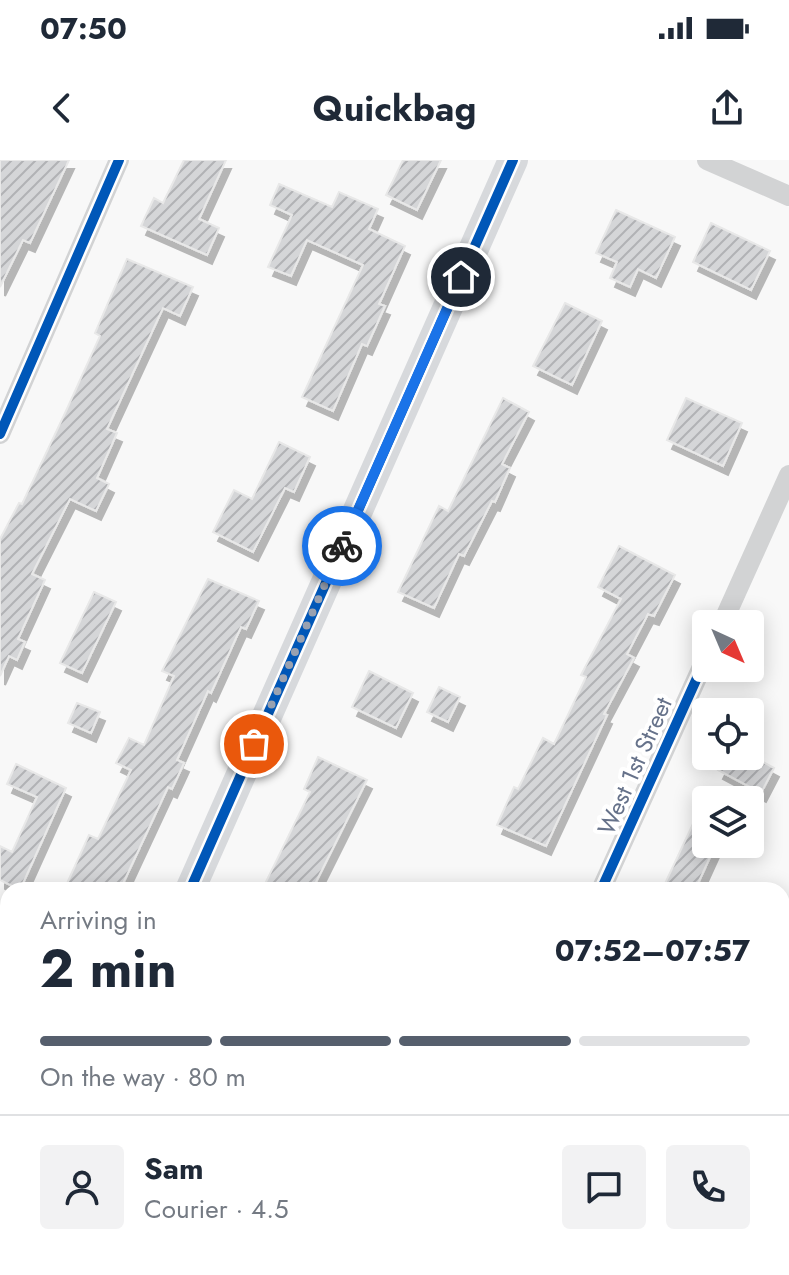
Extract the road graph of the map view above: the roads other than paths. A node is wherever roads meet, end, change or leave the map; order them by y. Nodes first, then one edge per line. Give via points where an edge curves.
1 (119, 160) edge
2 (513, 160) edge
3 (707, 160) edge
4 (789, 196) edge
5 (0, 434) edge
6 (789, 475) edge
7 (728, 610) edge
8 (695, 682) edge
9 (194, 882) edge
10 (605, 882) edge

1 - 5 street
2 - 9 main road
3 - 4 street
6 - 7 street
8 - 10 street, West 1st Street

